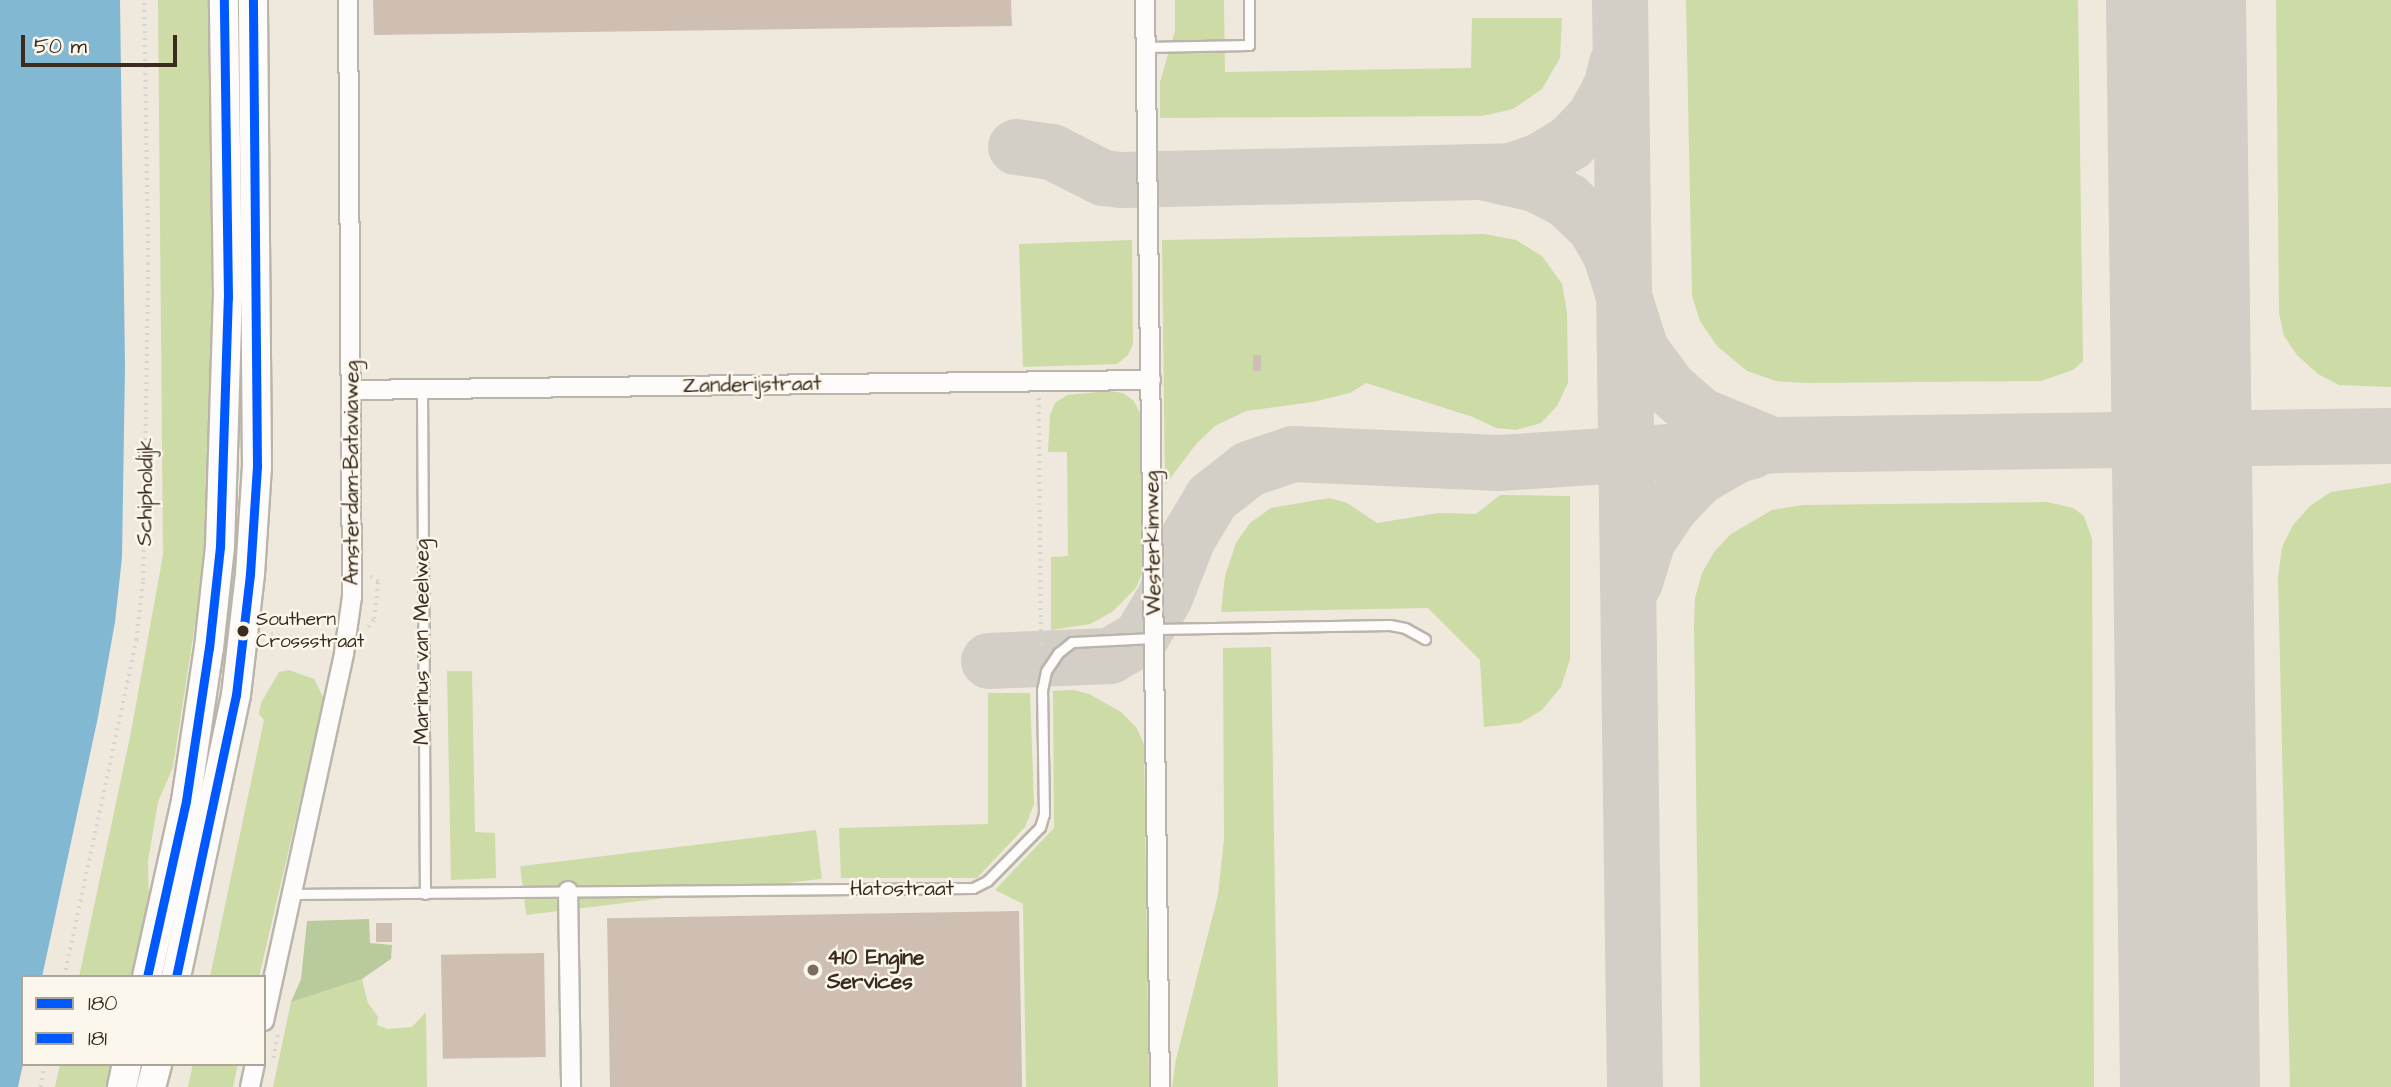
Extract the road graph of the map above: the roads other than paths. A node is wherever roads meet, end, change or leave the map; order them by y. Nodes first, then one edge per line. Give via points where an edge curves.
1 (224, 0) edge
2 (253, 0) edge
3 (348, 0) edge
4 (1145, 0) edge
5 (1249, 0) edge
6 (1146, 47) junction
7 (1151, 380) junction
8 (352, 390) junction
9 (422, 391) junction
10 (1154, 634) junction
11 (1424, 639) dead end
12 (568, 891) junction
13 (292, 894) junction
14 (425, 894) junction
15 (147, 975) edge
16 (176, 975) edge
17 (266, 1012) edge
18 (127, 1066) edge
19 (156, 1066) edge
20 (255, 1066) edge
21 (122, 1087) edge
22 (151, 1087) edge
23 (250, 1087) edge
24 (571, 1087) edge
25 (1160, 1087) edge

1 - 15 main road via 228,298 220,547 186,801
2 - 16 main road via 257,467 250,574 236,695
3 - 8 street, Amsterdam-Bataviaweg
4 - 6 street, Westerkimweg
5 - 6 lane via 1249,45
6 - 7 street, Westerkimweg
7 - 9 street, Zanderijstraat
7 - 10 street, Westerkimweg
8 - 9 street, Zanderijstraat
8 - 13 street, Amsterdam-Bataviaweg via 352,597
9 - 14 lane, Marinus van Meelweg
10 - 11 lane via 1390,625
10 - 12 lane, Hatostraat via 1072,642 1058,653 1046,671 1042,690 1044,814 1040,827 987,881 973,888
10 - 25 street, Westerkimweg
12 - 14 lane, Hatostraat
12 - 24 street
13 - 14 lane, Hatostraat
13 - 17 street, Amsterdam-Bataviaweg
18 - 21 main road
19 - 22 main road
20 - 23 street

